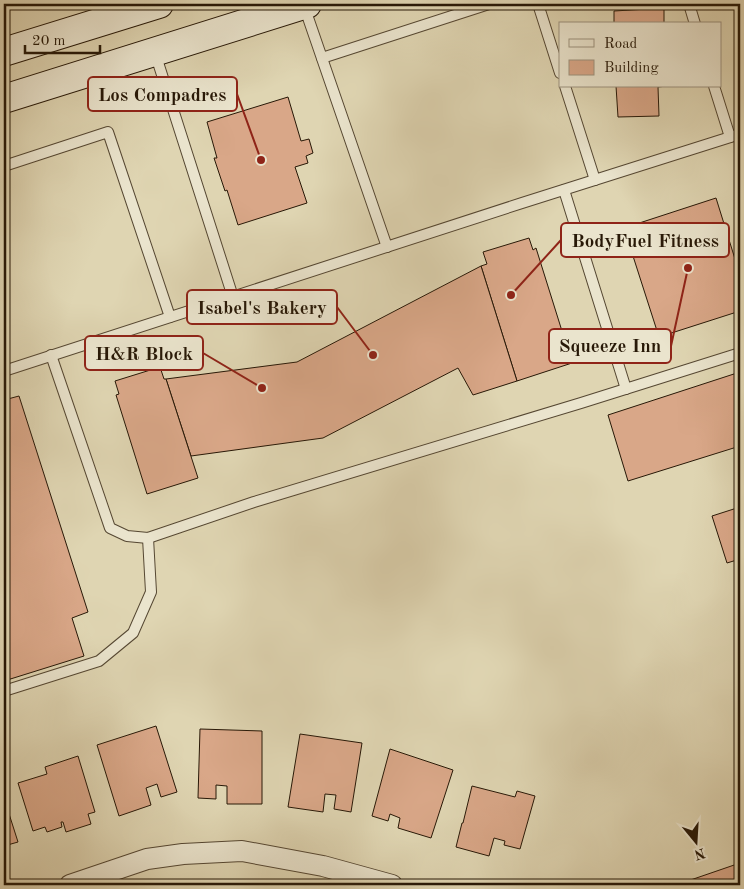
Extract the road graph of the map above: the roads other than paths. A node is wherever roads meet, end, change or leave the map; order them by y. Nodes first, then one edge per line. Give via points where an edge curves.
1 (159, 4) edge
2 (306, 4) edge
3 (489, 4) edge
4 (538, 4) edge
5 (689, 4) edge
6 (694, 22) edge
7 (4, 52) edge
8 (155, 52) junction
9 (322, 58) junction
10 (559, 70) edge
11 (565, 88) edge
12 (715, 88) edge
13 (4, 99) edge
14 (735, 136) edge
15 (4, 166) edge
16 (595, 180) junction
17 (564, 190) junction
18 (387, 247) junction
19 (232, 297) junction
20 (170, 317) junction
21 (740, 353) edge
22 (51, 355) junction
23 (4, 371) edge
24 (626, 389) junction
25 (148, 538) junction
26 (4, 691) edge
27 (70, 885) edge
28 (392, 885) edge

1 - 7 main road
2 - 8 main road
2 - 9 lane
3 - 9 lane
4 - 10 lane
5 - 6 lane
8 - 13 main road
8 - 19 lane
9 - 18 lane
11 - 16 lane
12 - 14 lane
14 - 16 lane
15 - 20 lane via 108,132
16 - 17 lane
17 - 18 lane
17 - 24 lane
18 - 19 lane
19 - 20 lane
20 - 22 lane
21 - 24 lane
22 - 23 lane
22 - 25 lane via 110,528 127,536
24 - 25 lane via 254,502
25 - 26 lane via 151,592 133,633 99,661
27 - 28 street via 147,859 242,851 323,866

